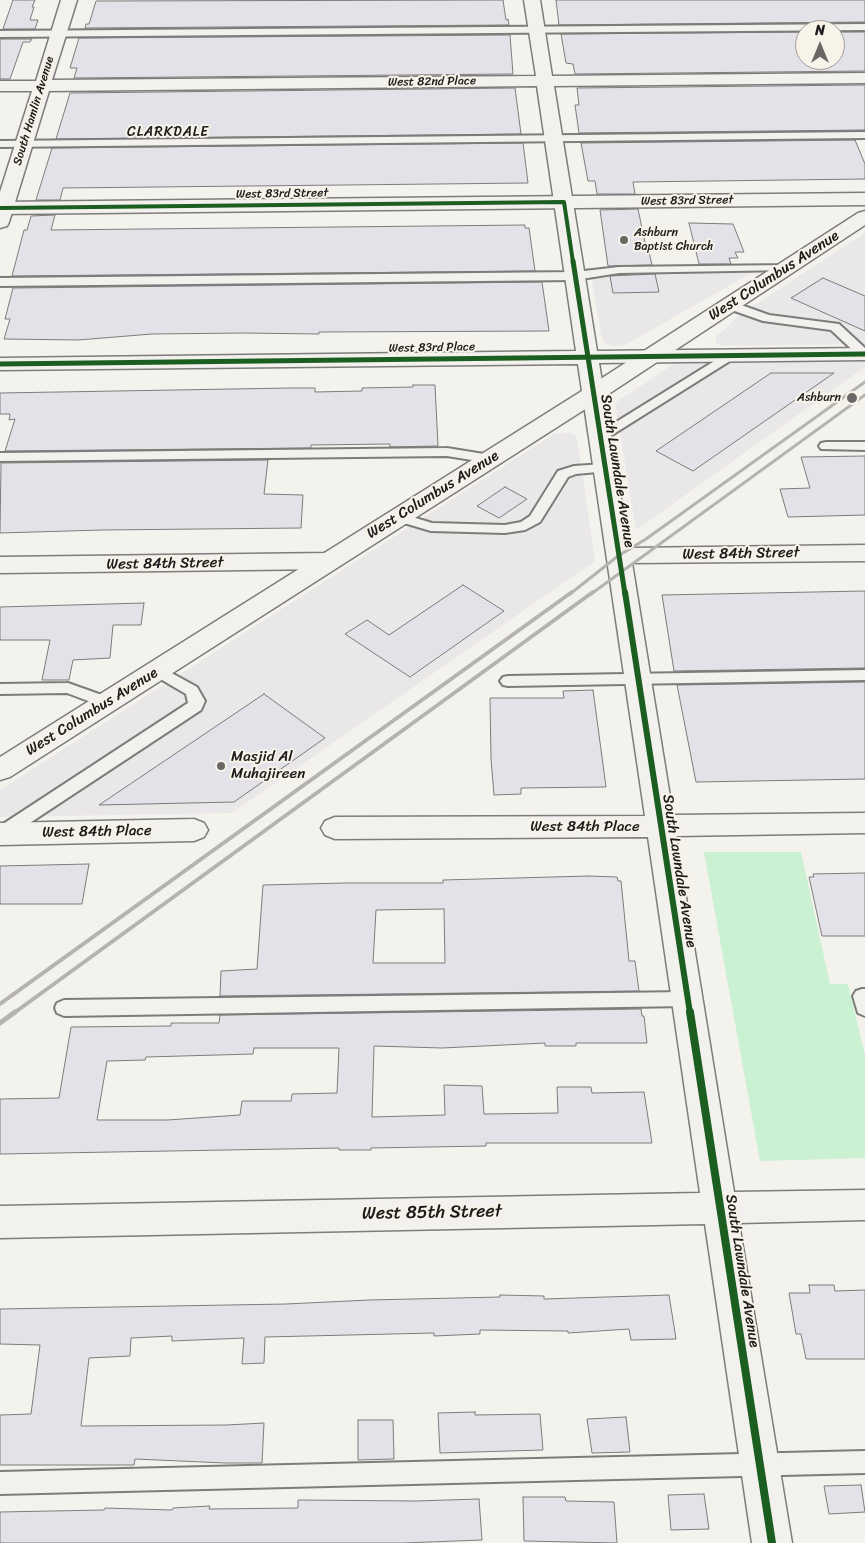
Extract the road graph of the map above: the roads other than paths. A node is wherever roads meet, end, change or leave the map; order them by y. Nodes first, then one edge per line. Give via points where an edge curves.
1 (69, 0) edge
2 (532, 0) edge
3 (865, 27) edge
4 (537, 29) junction
5 (58, 33) junction
6 (0, 34) edge
7 (865, 78) edge
8 (545, 80) junction
9 (0, 86) edge
10 (42, 86) junction
11 (865, 135) edge
12 (554, 139) junction
13 (0, 144) edge
14 (24, 144) junction
15 (865, 199) edge
16 (564, 202) junction
17 (1, 212) edge
18 (865, 217) edge
19 (786, 268) junction
20 (575, 276) junction
21 (0, 282) edge
22 (730, 305) junction
23 (864, 354) edge
24 (729, 356) junction
25 (650, 357) junction
26 (587, 358) junction
27 (0, 364) edge
28 (593, 394) junction
29 (599, 437) junction
30 (826, 446) dead end
31 (865, 446) edge
32 (0, 457) edge
33 (490, 459) junction
34 (604, 468) junction
35 (399, 517) junction
36 (865, 553) edge
37 (618, 556) junction
38 (329, 561) junction
39 (0, 565) edge
40 (158, 670) junction
41 (865, 675) edge
42 (637, 678) junction
43 (508, 681) dead end
44 (0, 689) edge
45 (106, 703) junction
46 (0, 770) edge
47 (865, 823) edge
48 (660, 826) junction
49 (335, 828) dead end
50 (194, 830) dead end
51 (0, 834) edge
52 (865, 996) edge
53 (687, 999) junction
54 (64, 1008) dead end
55 (865, 1008) edge
56 (865, 1205) edge
57 (719, 1208) junction
58 (0, 1222) edge
59 (865, 1462) edge
60 (760, 1464) junction
61 (0, 1483) edge
62 (772, 1543) edge

1 - 5 street, South Hamlin Avenue
2 - 4 street, South Lawndale Avenue
3 - 4 lane
4 - 5 lane
4 - 8 street, South Lawndale Avenue
5 - 6 lane
5 - 10 street, South Hamlin Avenue
7 - 8 street, West 82nd Place
8 - 10 street, West 82nd Place
8 - 12 street, South Lawndale Avenue
9 - 10 street, West 82nd Place
10 - 14 street, South Hamlin Avenue
11 - 12 lane
12 - 14 lane
12 - 16 street, South Lawndale Avenue
13 - 14 lane
14 - 17 street, South Hamlin Avenue
15 - 16 street, West 83rd Street
16 - 17 street, West 83rd Street
16 - 20 street, South Lawndale Avenue
18 - 19 street, West Columbus Avenue
19 - 20 lane via 619,270
19 - 22 street, West Columbus Avenue
20 - 21 lane
20 - 26 street, South Lawndale Avenue
22 - 23 lane via 767,318 835,326
22 - 25 street, West Columbus Avenue
23 - 24 street, West 83rd Place
24 - 25 street, West 83rd Place
24 - 29 lane
25 - 26 street, West 83rd Place
25 - 28 street, West Columbus Avenue
26 - 27 street, West 83rd Place
26 - 28 street, South Lawndale Avenue
28 - 29 street, South Lawndale Avenue
28 - 33 street, West Columbus Avenue
29 - 34 street, South Lawndale Avenue
30 - 31 lane
32 - 33 lane via 447,452
33 - 35 street, West Columbus Avenue
34 - 35 lane via 563,474 535,519 525,526 505,529 431,527
34 - 37 street, South Lawndale Avenue
35 - 38 street, West Columbus Avenue
36 - 37 street, West 84th Street
37 - 42 street, South Lawndale Avenue
38 - 39 street, West 84th Street
38 - 40 street, West Columbus Avenue
40 - 45 street, West Columbus Avenue
40 - 51 lane via 192,691 197,701 194,706
41 - 42 lane
42 - 43 lane
42 - 48 street, South Lawndale Avenue
44 - 45 lane via 68,688
45 - 46 street, West Columbus Avenue
47 - 48 street, West 84th Place
48 - 49 street, West 84th Place
48 - 53 street, South Lawndale Avenue
50 - 51 street, West 84th Place
52 - 55 lane via 862,996
53 - 54 lane
53 - 57 street, South Lawndale Avenue
56 - 57 street, West 85th Street
57 - 58 street, West 85th Street
57 - 60 street, South Lawndale Avenue
59 - 60 lane
60 - 61 lane
60 - 62 street, South Lawndale Avenue

